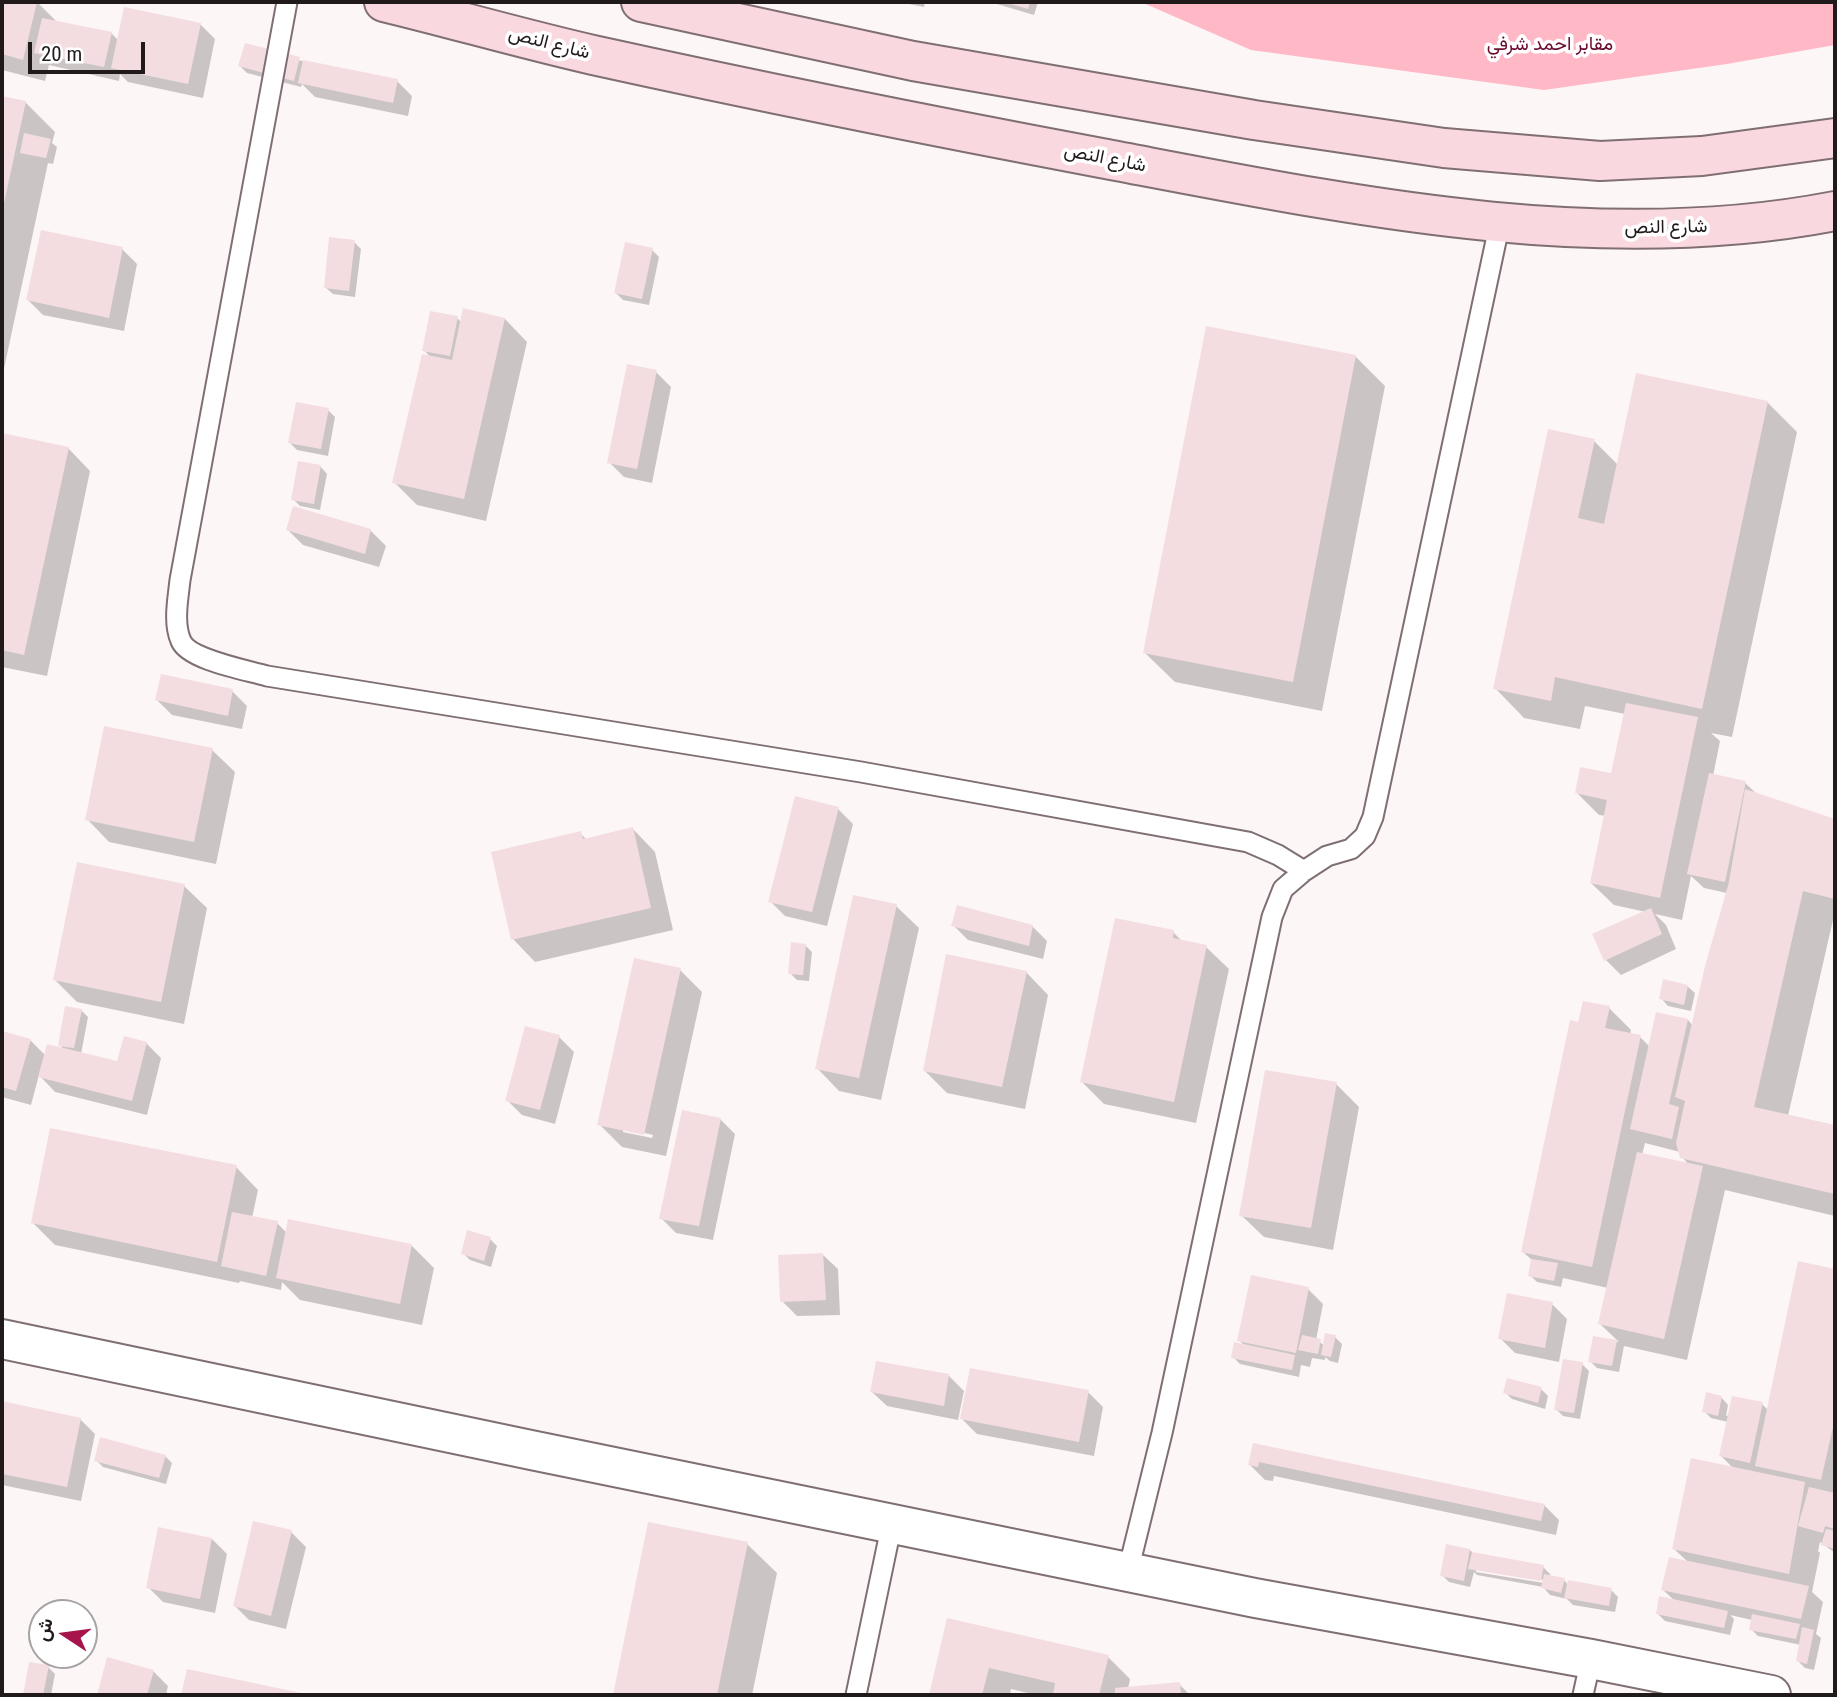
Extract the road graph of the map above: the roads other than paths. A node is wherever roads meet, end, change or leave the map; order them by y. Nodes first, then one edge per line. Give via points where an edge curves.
1 (287, 2) edge
2 (384, 2) edge
3 (642, 2) edge
4 (1835, 138) edge
5 (1835, 211) edge
6 (1500, 222) junction
7 (1304, 871) junction
8 (2, 1339) edge
9 (892, 1524) junction
10 (1128, 1571) junction
11 (1587, 1677) edge
12 (856, 1695) edge
13 (1771, 1695) edge

1 - 7 lane via 180,580 177,619 181,642 190,652 267,676 861,772 1248,842
2 - 6 main road, شارع النص via 589,54 905,121 1245,185
3 - 4 main road via 913,61 1444,148 1600,161 1702,156
5 - 6 main road, شارع النص via 1723,226 1602,229
6 - 7 lane via 1373,817 1365,836 1351,849 1327,856
7 - 10 lane via 1283,888 1272,917 1165,1420
8 - 9 street
9 - 10 street
9 - 12 lane
10 - 11 street
11 - 13 street

